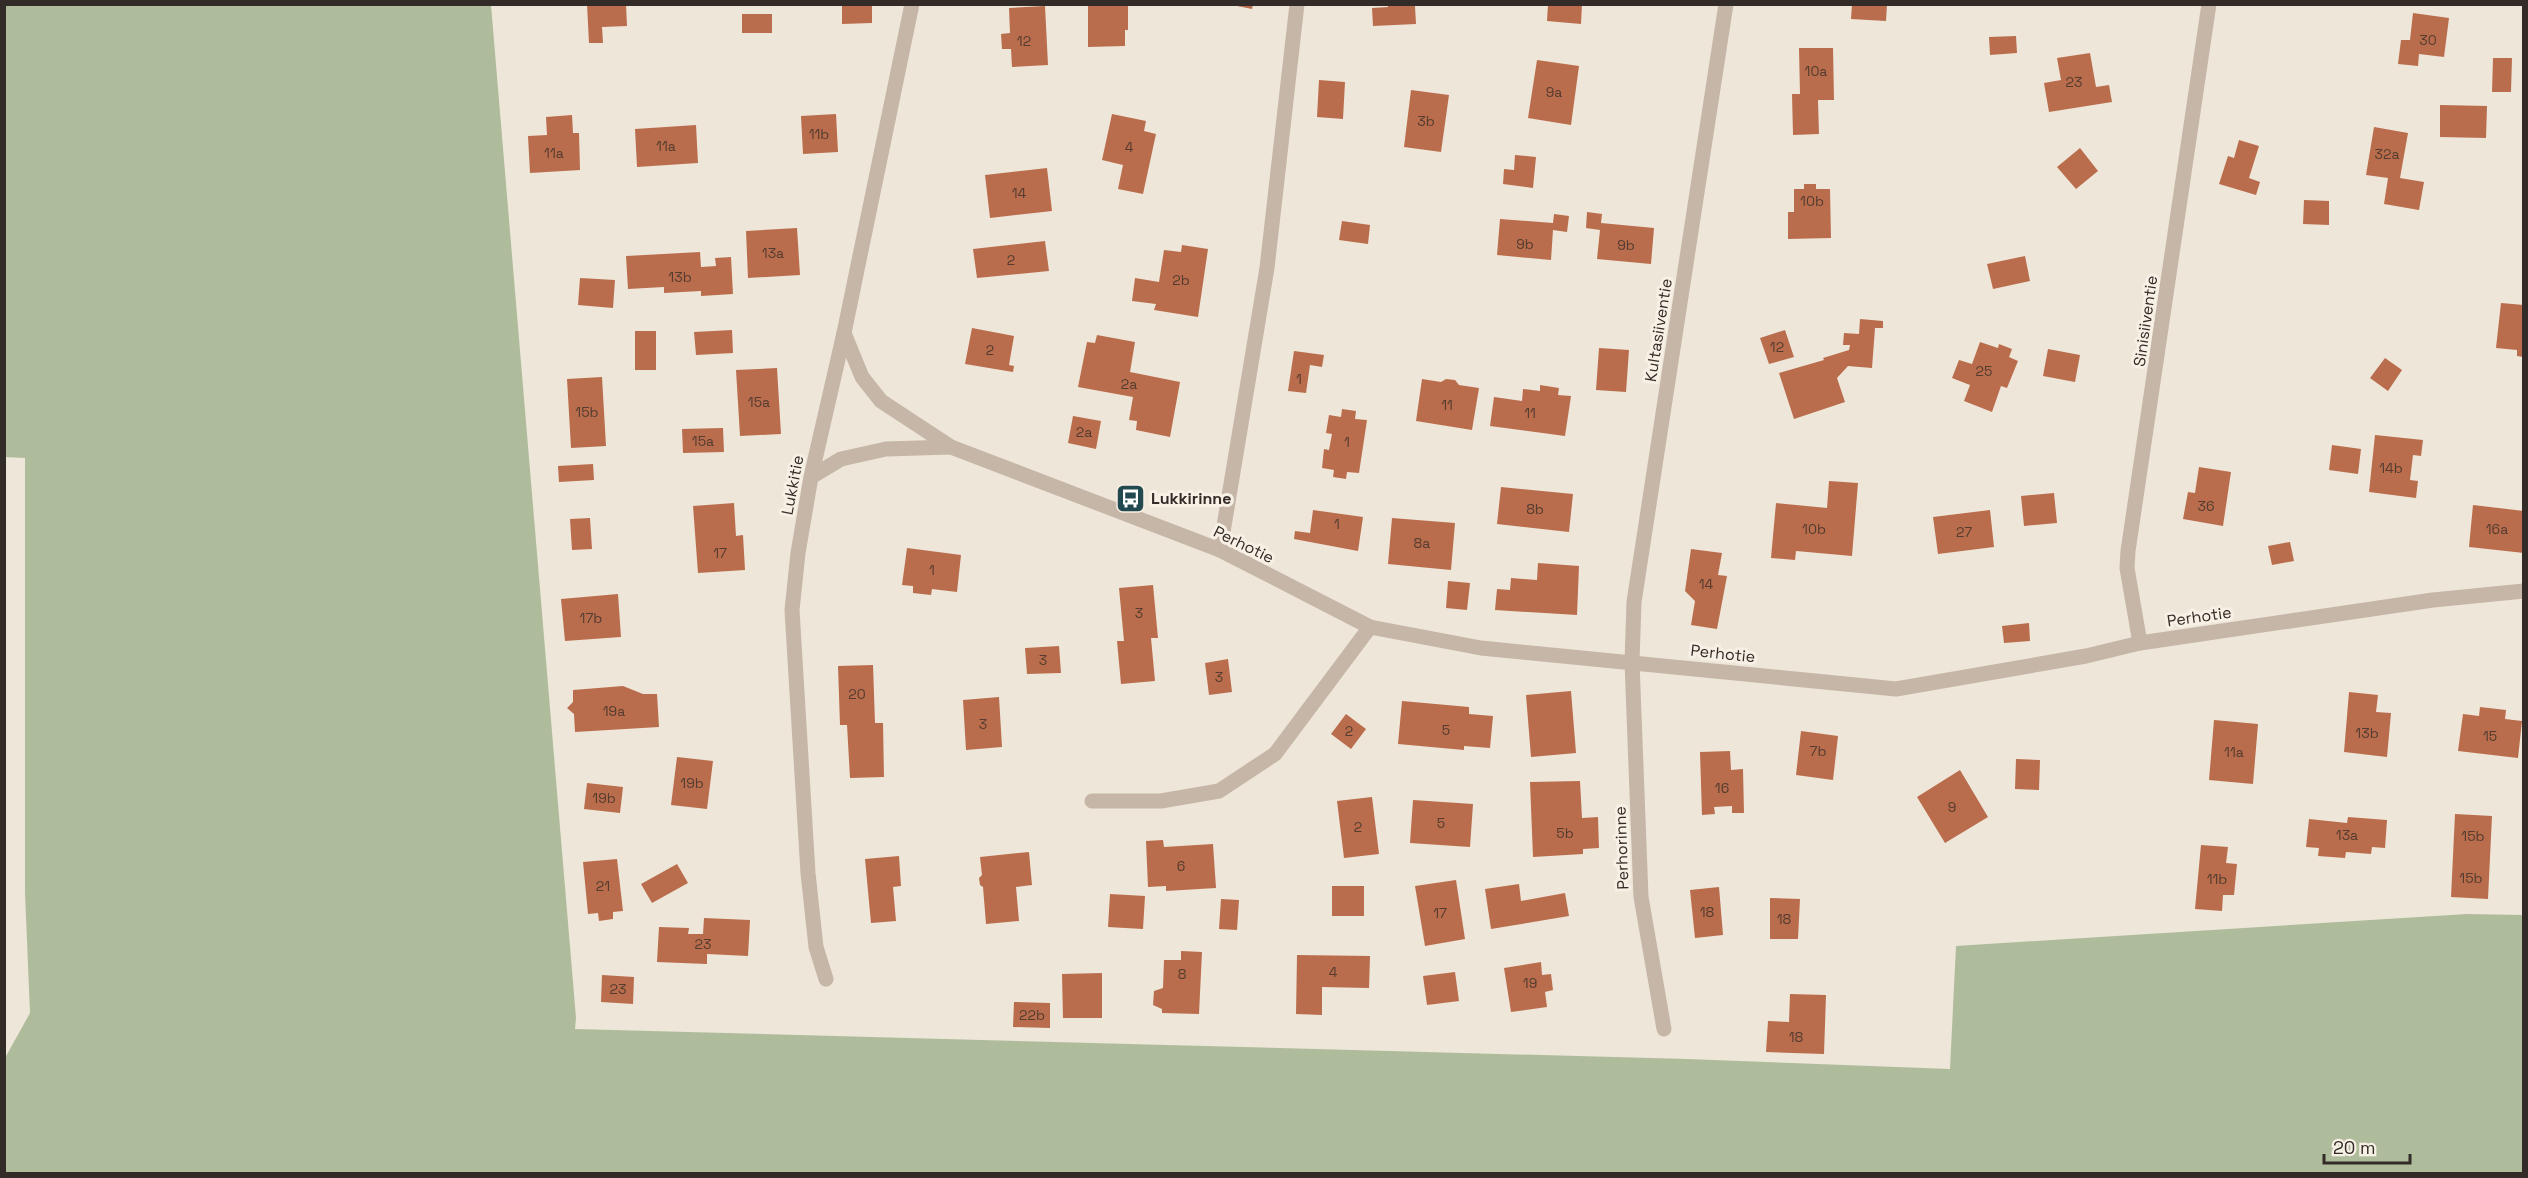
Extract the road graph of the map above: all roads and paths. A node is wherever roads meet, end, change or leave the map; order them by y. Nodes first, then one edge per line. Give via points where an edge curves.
1 (912, 4) edge
2 (1297, 4) edge
3 (1726, 4) edge
4 (2209, 4) edge
5 (844, 333) junction
6 (951, 447) junction
7 (811, 477) junction
8 (1220, 550) junction
9 (2523, 591) edge
10 (1370, 627) junction
11 (2140, 643) junction
12 (1632, 662) junction
13 (1092, 801) dead end
14 (826, 978) dead end
15 (1664, 1029) dead end

1 - 5 street, Lukkitie
2 - 8 street via 1268,268
3 - 12 street, Kultasiiventie via 1634,602
4 - 11 street, Sinisiiventie via 2128,551 2127,568
5 - 6 street, Perhotie via 862,377 881,401
5 - 7 street, Lukkitie
6 - 7 street, Perhotie via 875,451 841,459
6 - 8 street, Perhotie
7 - 14 street, Lukkitie via 792,610 808,873 816,947
8 - 10 street, Perhotie
9 - 11 street, Perhotie via 2433,600
10 - 12 street, Perhotie via 1481,648
10 - 13 street via 1275,754 1219,791 1161,801
11 - 12 street, Perhotie via 1896,689
12 - 15 street, Perhorinne via 1641,897

